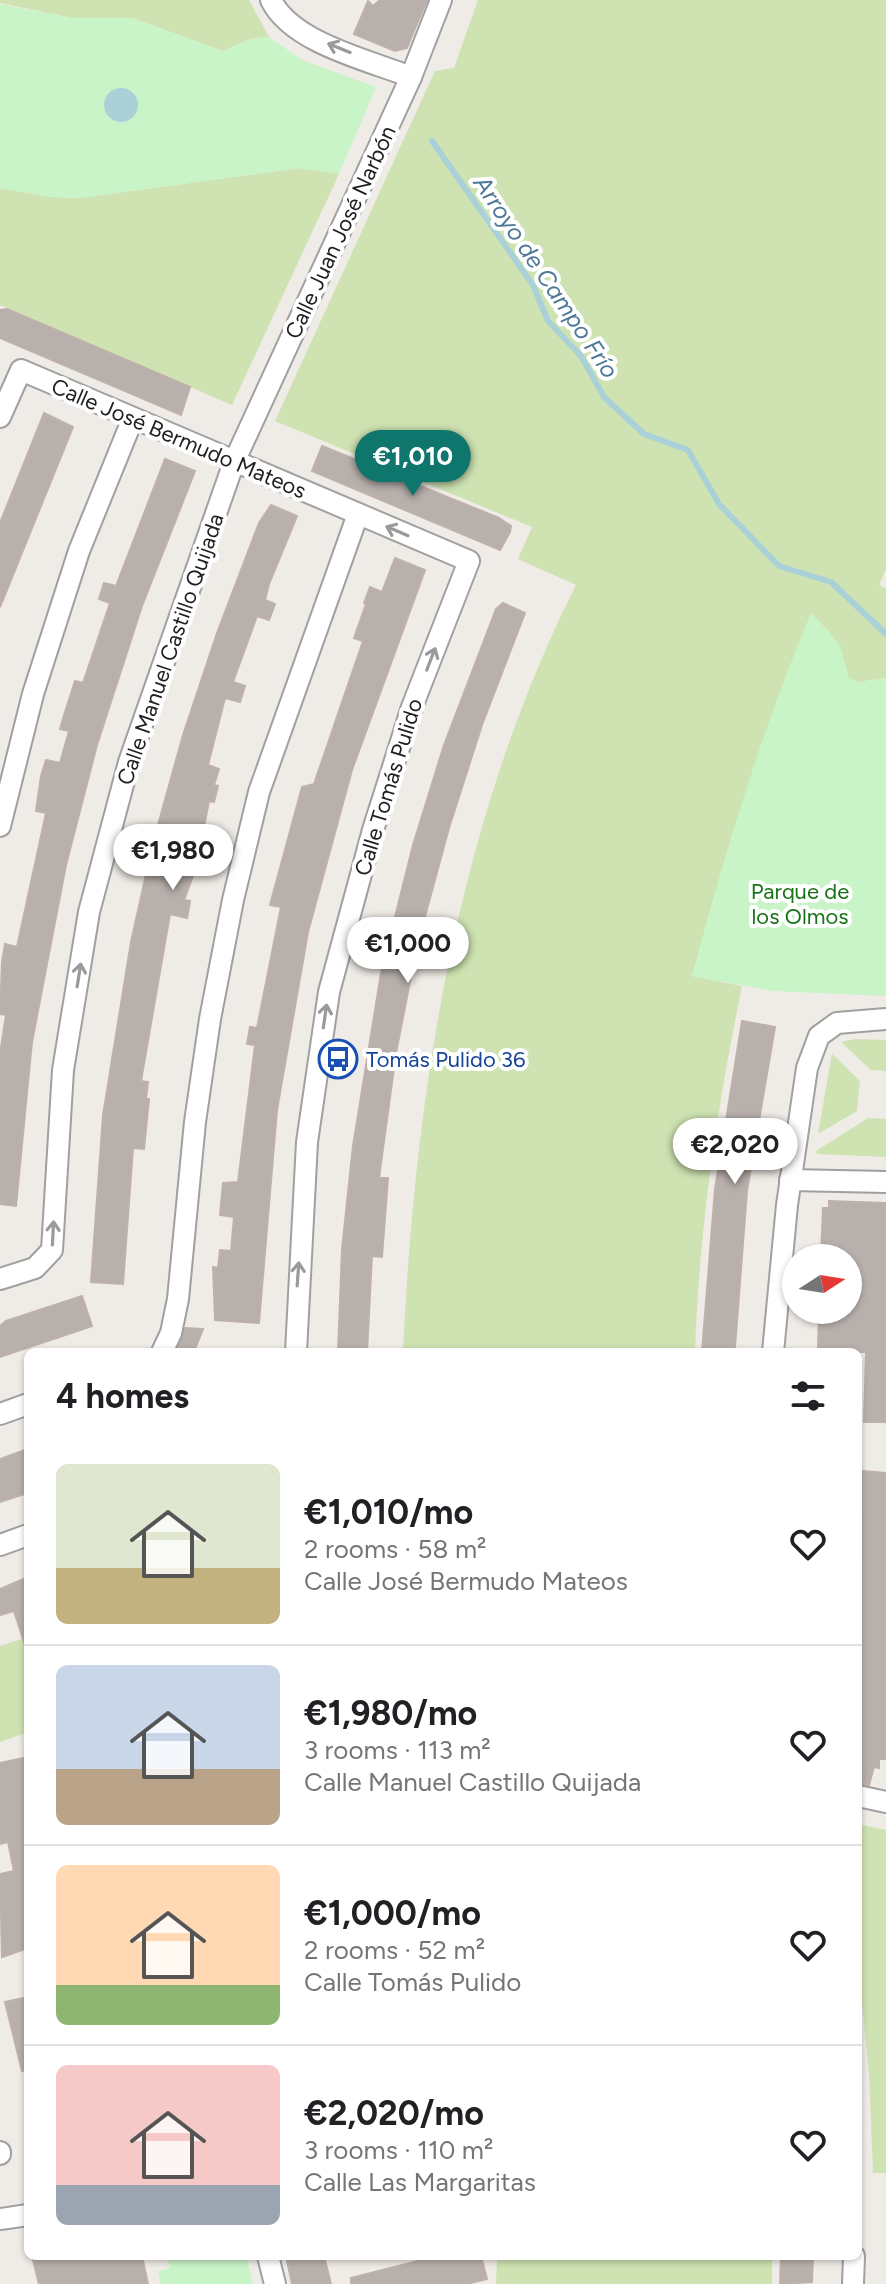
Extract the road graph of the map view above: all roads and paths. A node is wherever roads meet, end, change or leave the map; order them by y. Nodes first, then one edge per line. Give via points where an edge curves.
1 (271, 0) edge
2 (441, 0) edge
3 (411, 77) junction
4 (0, 417) edge
5 (133, 418) junction
6 (234, 462) junction
7 (358, 514) junction
8 (469, 561) joint
9 (0, 826) edge
10 (886, 1019) edge
11 (790, 1180) junction
12 (886, 1182) edge
13 (0, 1279) edge
14 (164, 1348) edge
15 (296, 1348) edge
16 (773, 1348) edge
17 (24, 1405) edge
18 (0, 1414) edge
19 (24, 1536) edge
20 (0, 1545) edge
21 (862, 1797) edge
22 (886, 1802) edge
23 (24, 2216) edge
24 (0, 2219) edge
25 (269, 2260) edge
26 (854, 2260) edge
27 (275, 2284) edge
28 (853, 2284) edge

3 -> 1 street via 298,32 278,15
2 - 3 street, Calle Juan José Narbón
3 - 6 street, Calle Juan José Narbón
4 - 5 street, Calle José Bermudo Mateos via 21,370
5 - 6 street, Calle José Bermudo Mateos
5 - 9 street via 79,551 33,694
6 - 7 street, Calle José Bermudo Mateos
13 -> 6 street, Calle Manuel Castillo Quijada via 35,1268 52,1250 63,1070 89,912 129,762
8 -> 7 street, Calle José Bermudo Mateos
7 - 14 street via 259,792 233,900 197,1108 178,1299
15 -> 8 street, Calle Tomás Pulido via 307,1142 329,992 412,707
10 - 11 street via 837,1023 819,1036 807,1068
11 - 12 street
11 - 16 street
17 - 18 street
19 - 20 street
21 - 22 street
23 - 24 street
25 - 27 street
26 - 28 street

